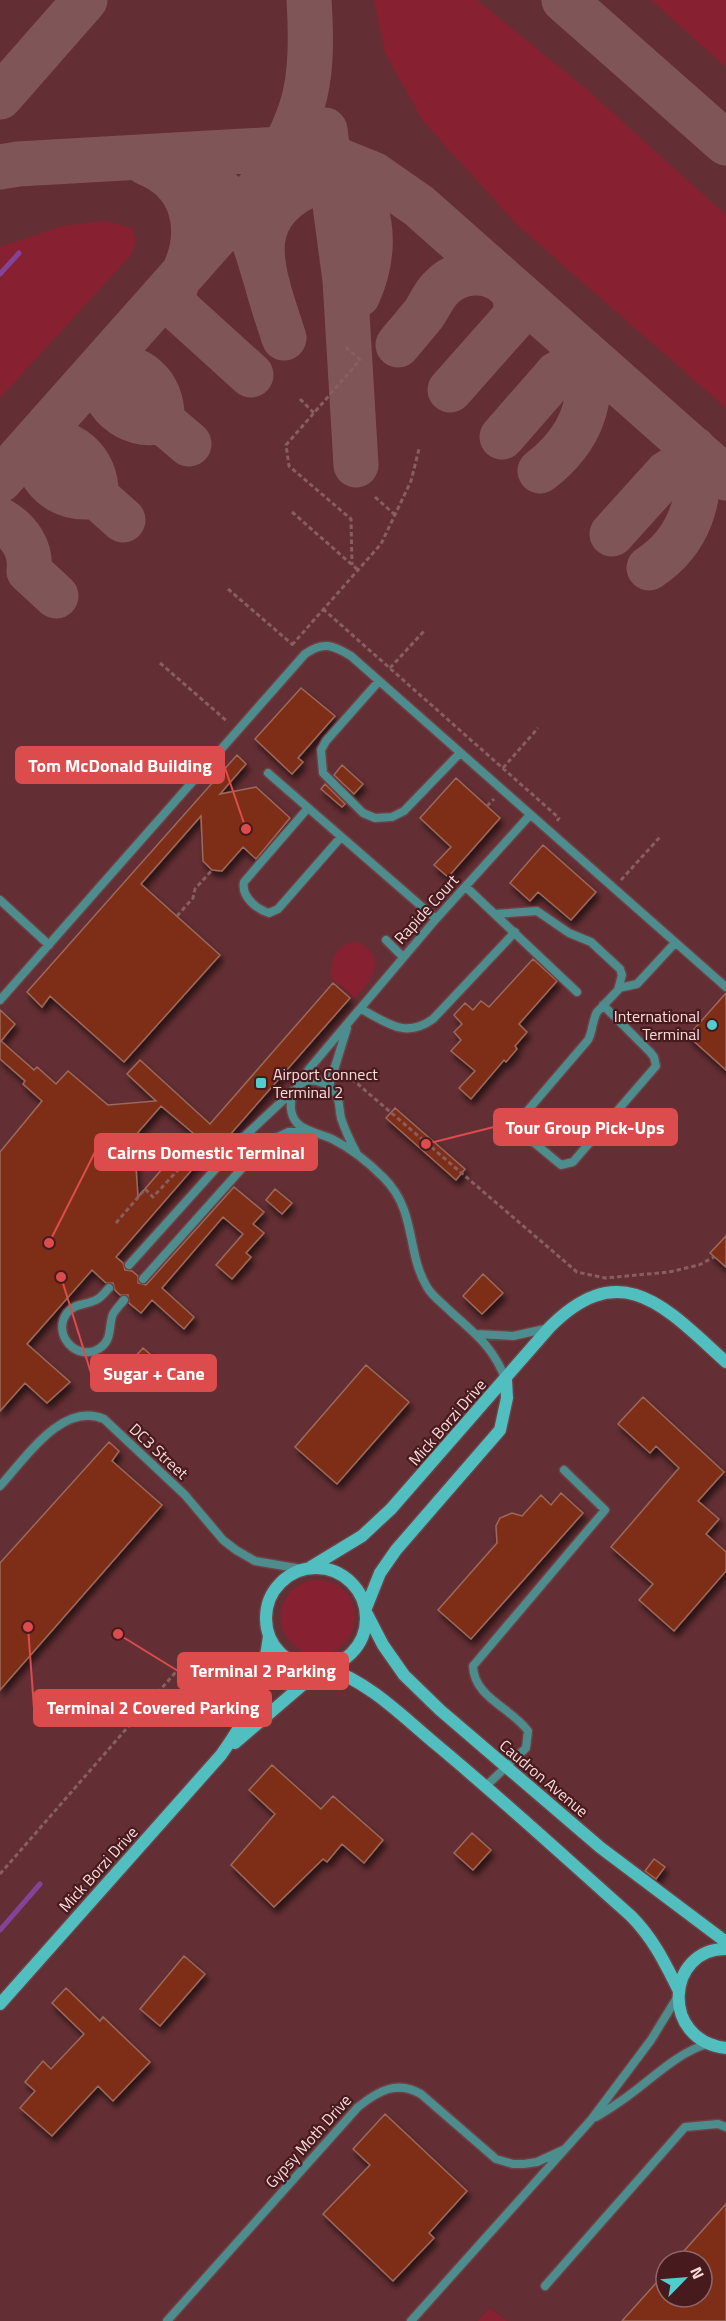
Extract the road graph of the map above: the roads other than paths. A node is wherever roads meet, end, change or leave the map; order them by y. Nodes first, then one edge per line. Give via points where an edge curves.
1 (379, 681) junction
2 (460, 753) junction
3 (268, 773) dead end
4 (308, 808) junction
5 (530, 815) junction
6 (341, 837) junction
7 (466, 887) junction
8 (0, 900) edge
9 (495, 914) junction
10 (435, 919) junction
11 (515, 932) junction
12 (386, 940) dead end
13 (675, 943) junction
14 (50, 945) junction
15 (403, 957) junction
16 (726, 987) edge
17 (619, 988) junction
18 (577, 992) dead end
19 (0, 1000) edge
20 (603, 1005) junction
21 (361, 1009) junction
22 (348, 1025) junction
23 (329, 1086) junction
24 (296, 1088) junction
25 (310, 1130) junction
26 (356, 1152) junction
27 (129, 1265) dead end
28 (143, 1278) dead end
29 (109, 1288) dead end
30 (124, 1300) dead end
31 (549, 1328) junction
32 (476, 1334) junction
33 (726, 1362) edge
34 (506, 1380) junction
35 (564, 1470) dead end
36 (0, 1486) edge
37 (307, 1568) junction
38 (367, 1611) junction
39 (269, 1636) junction
40 (324, 1668) junction
41 (220, 1755) junction
42 (506, 1768) junction
43 (486, 1786) junction
44 (726, 1942) edge
45 (726, 1948) edge
46 (678, 1994) junction
47 (0, 2004) edge
48 (716, 2046) edge
49 (726, 2054) edge
50 (591, 2120) junction
51 (726, 2127) edge
52 (563, 2150) junction
53 (545, 2286) dead end
54 (167, 2321) edge
55 (411, 2321) edge

1 - 2 lane
1 - 2 lane via 321,750 323,773 363,813 382,819 399,815
1 - 14 lane via 333,646 314,648
2 - 5 lane
3 - 4 lane
4 - 6 lane
4 - 6 lane via 244,882 245,896 262,911 278,909
5 - 7 lane, Rapide Court
5 - 13 lane
6 - 10 lane
7 - 9 lane
7 - 10 lane, Rapide Court
8 - 14 lane
9 - 11 lane
9 - 17 lane via 537,911 569,933 587,939 620,969
10 - 15 lane, Rapide Court
11 - 18 lane
11 - 21 lane via 424,1025 405,1029
12 - 15 lane
13 - 16 lane
13 - 17 lane via 637,984
14 - 19 lane
15 - 21 lane, Rapide Court
17 - 20 lane
20 - 20 lane via 595,1015 588,1041 517,1123 520,1131 561,1165 573,1162 657,1066 650,1052
21 - 22 lane, Rapide Court
22 - 23 lane, Rapide Court
22 - 24 lane, Rapide Court
23 - 24 lane via 316,1080
23 - 26 lane via 338,1099 344,1127
24 - 25 lane via 290,1108 292,1115
24 - 27 lane, Rapide Court via 245,1136
25 - 26 lane
25 - 28 lane via 288,1132 263,1147
26 - 32 lane via 386,1179 404,1206 417,1262 428,1288
29 - 30 lane via 100,1298 78,1304 66,1314 62,1330 68,1344 90,1352 104,1344 113,1315
31 - 32 lane via 513,1336
31 - 33 street via 586,1300 606,1293 641,1295 670,1312
31 - 34 street
32 - 34 lane via 492,1351
34 - 37 street, Mick Borzi Drive via 391,1509 362,1536
34 - 38 street, Mick Borzi Drive via 507,1398 500,1430 396,1550 380,1573
35 - 42 lane via 605,1510 473,1666 478,1686 528,1731 526,1748
36 - 37 lane, DC3 Street via 60,1424 72,1417 97,1416 185,1495 236,1550 255,1561
37 - 38 street via 325,1568 352,1582
37 - 39 street via 284,1579 271,1595 266,1608
38 - 40 street via 357,1648 339,1664
38 - 42 street, Caudron Avenue via 383,1645 404,1675
39 - 40 street via 290,1661
39 - 41 street, Mick Borzi Drive via 252,1706
40 - 41 street, Mick Borzi Drive
40 - 43 street via 348,1675 373,1691
41 - 47 street, Mick Borzi Drive
42 - 43 lane
42 - 44 street, Caudron Avenue via 602,1848
43 - 46 street via 647,1932
45 - 46 street via 704,1954 690,1965
46 - 48 street via 680,2013 688,2029 700,2040
46 - 50 lane, Gypsy Moth Drive via 651,2040
48 - 49 lane
48 - 50 lane, Gypsy Moth Drive via 697,2047
50 - 52 lane, Gypsy Moth Drive
51 - 53 lane via 685,2127
52 - 54 lane, Gypsy Moth Drive via 524,2164 496,2159 411,2088 378,2092 358,2107
52 - 55 lane, Gypsy Moth Drive

